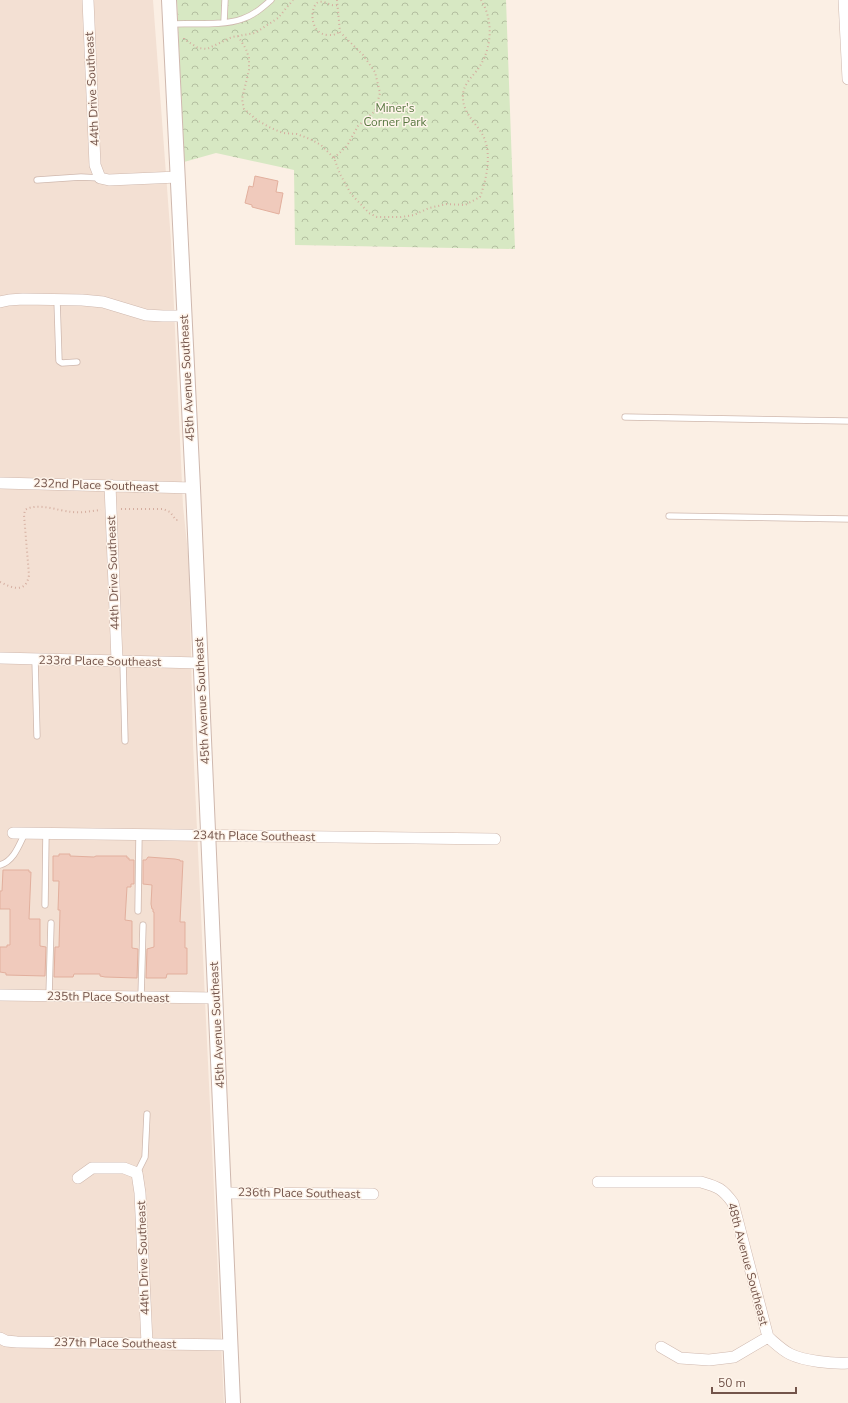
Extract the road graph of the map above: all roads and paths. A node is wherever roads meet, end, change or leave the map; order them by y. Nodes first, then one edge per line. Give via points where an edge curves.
1 (88, 0) edge
2 (169, 0) edge
3 (225, 0) edge
4 (270, 0) edge
5 (293, 0) edge
6 (337, 0) edge
7 (481, 0) edge
8 (844, 0) edge
9 (337, 5) junction
10 (224, 22) junction
11 (176, 24) junction
12 (340, 32) junction
13 (238, 36) junction
14 (848, 79) edge
15 (334, 158) junction
16 (178, 177) junction
17 (100, 178) junction
18 (37, 180) dead end
19 (57, 300) junction
20 (0, 302) edge
21 (184, 316) junction
22 (78, 362) dead end
23 (625, 417) dead end
24 (848, 421) edge
25 (0, 483) edge
26 (110, 485) junction
27 (193, 488) junction
28 (111, 510) junction
29 (669, 516) dead end
30 (848, 519) edge
31 (179, 520) dead end
32 (0, 582) edge
33 (0, 658) edge
34 (35, 660) junction
35 (120, 660) junction
36 (200, 663) junction
37 (37, 736) dead end
38 (125, 742) dead end
39 (13, 833) dead end
40 (25, 833) junction
41 (46, 833) junction
42 (139, 835) junction
43 (208, 836) junction
44 (495, 840) dead end
45 (0, 865) edge
46 (44, 905) dead end
47 (138, 910) dead end
48 (50, 923) dead end
49 (143, 925) dead end
50 (0, 995) edge
51 (49, 996) junction
52 (141, 997) junction
53 (216, 998) junction
54 (147, 1114) dead end
55 (137, 1173) junction
56 (78, 1178) dead end
57 (598, 1182) dead end
58 (224, 1193) junction
59 (373, 1194) dead end
60 (768, 1337) junction
61 (0, 1338) edge
62 (146, 1343) junction
63 (231, 1345) junction
64 (661, 1347) dead end
65 (848, 1363) edge
66 (233, 1403) edge

1 - 17 street, 44th Drive Southeast via 95,165
2 - 11 street, 45th Avenue Southeast
3 - 10 lane
4 - 10 lane via 259,11 242,19
5 - 13 path via 278,18 264,29
6 - 9 path
7 - 15 path via 490,27 488,48 463,89 462,100 469,117 481,131 486,142 484,185 480,197 465,204 447,204 414,215 377,217 369,213 351,194
8 - 14 street
9 - 12 path
9 - 12 path via 316,3 313,22 318,33 334,35
10 - 11 lane
11 - 13 path via 184,39 198,48 207,49
11 - 16 street, 45th Avenue Southeast
12 - 15 path via 363,55 375,72 380,92 375,111 358,126 347,146
13 - 15 path via 249,58 249,70 242,99 244,108 271,128 283,133 297,134 321,145
16 - 17 street via 109,180
16 - 21 street, 45th Avenue Southeast
17 - 18 lane
19 - 20 street via 23,299
19 - 21 street via 103,302 146,315
19 - 22 lane via 59,361
21 - 27 street, 45th Avenue Southeast
23 - 24 lane
25 - 26 street, 232nd Place Southeast
26 - 27 street, 232nd Place Southeast
26 - 28 street, 44th Drive Southeast
27 - 36 street, 45th Avenue Southeast
28 - 31 path via 163,509
28 - 32 path via 72,512 31,507 26,510 24,515 28,580 18,589
28 - 35 street, 44th Drive Southeast
29 - 30 lane
33 - 34 street, 233rd Place Southeast
34 - 35 street, 233rd Place Southeast
34 - 37 lane
35 - 36 street, 233rd Place Southeast
35 - 38 lane
36 - 43 street, 45th Avenue Southeast
39 - 40 street, 234th Place Southeast
40 - 41 street, 234th Place Southeast
40 - 45 lane via 11,859
41 - 42 street, 234th Place Southeast
41 - 46 lane
42 - 43 street, 234th Place Southeast
42 - 47 lane
43 - 44 street, 234th Place Southeast
43 - 53 street, 45th Avenue Southeast
48 - 51 lane
49 - 52 lane
50 - 51 street, 235th Place Southeast
51 - 52 street, 235th Place Southeast
52 - 53 street, 235th Place Southeast
53 - 58 street, 45th Avenue Southeast
54 - 55 lane via 145,1157
55 - 56 street via 124,1168 92,1168
55 - 62 street, 44th Drive Southeast
57 - 60 street, 48th Avenue Southeast via 701,1182 716,1186 725,1192 733,1203
58 - 59 street, 236th Place Southeast
58 - 63 street, 45th Avenue Southeast
60 - 64 street via 734,1357 710,1360 680,1358
60 - 65 street via 790,1354 813,1361
61 - 62 street, 237th Place Southeast via 17,1342
62 - 63 street, 237th Place Southeast
63 - 66 street, 45th Avenue Southeast

